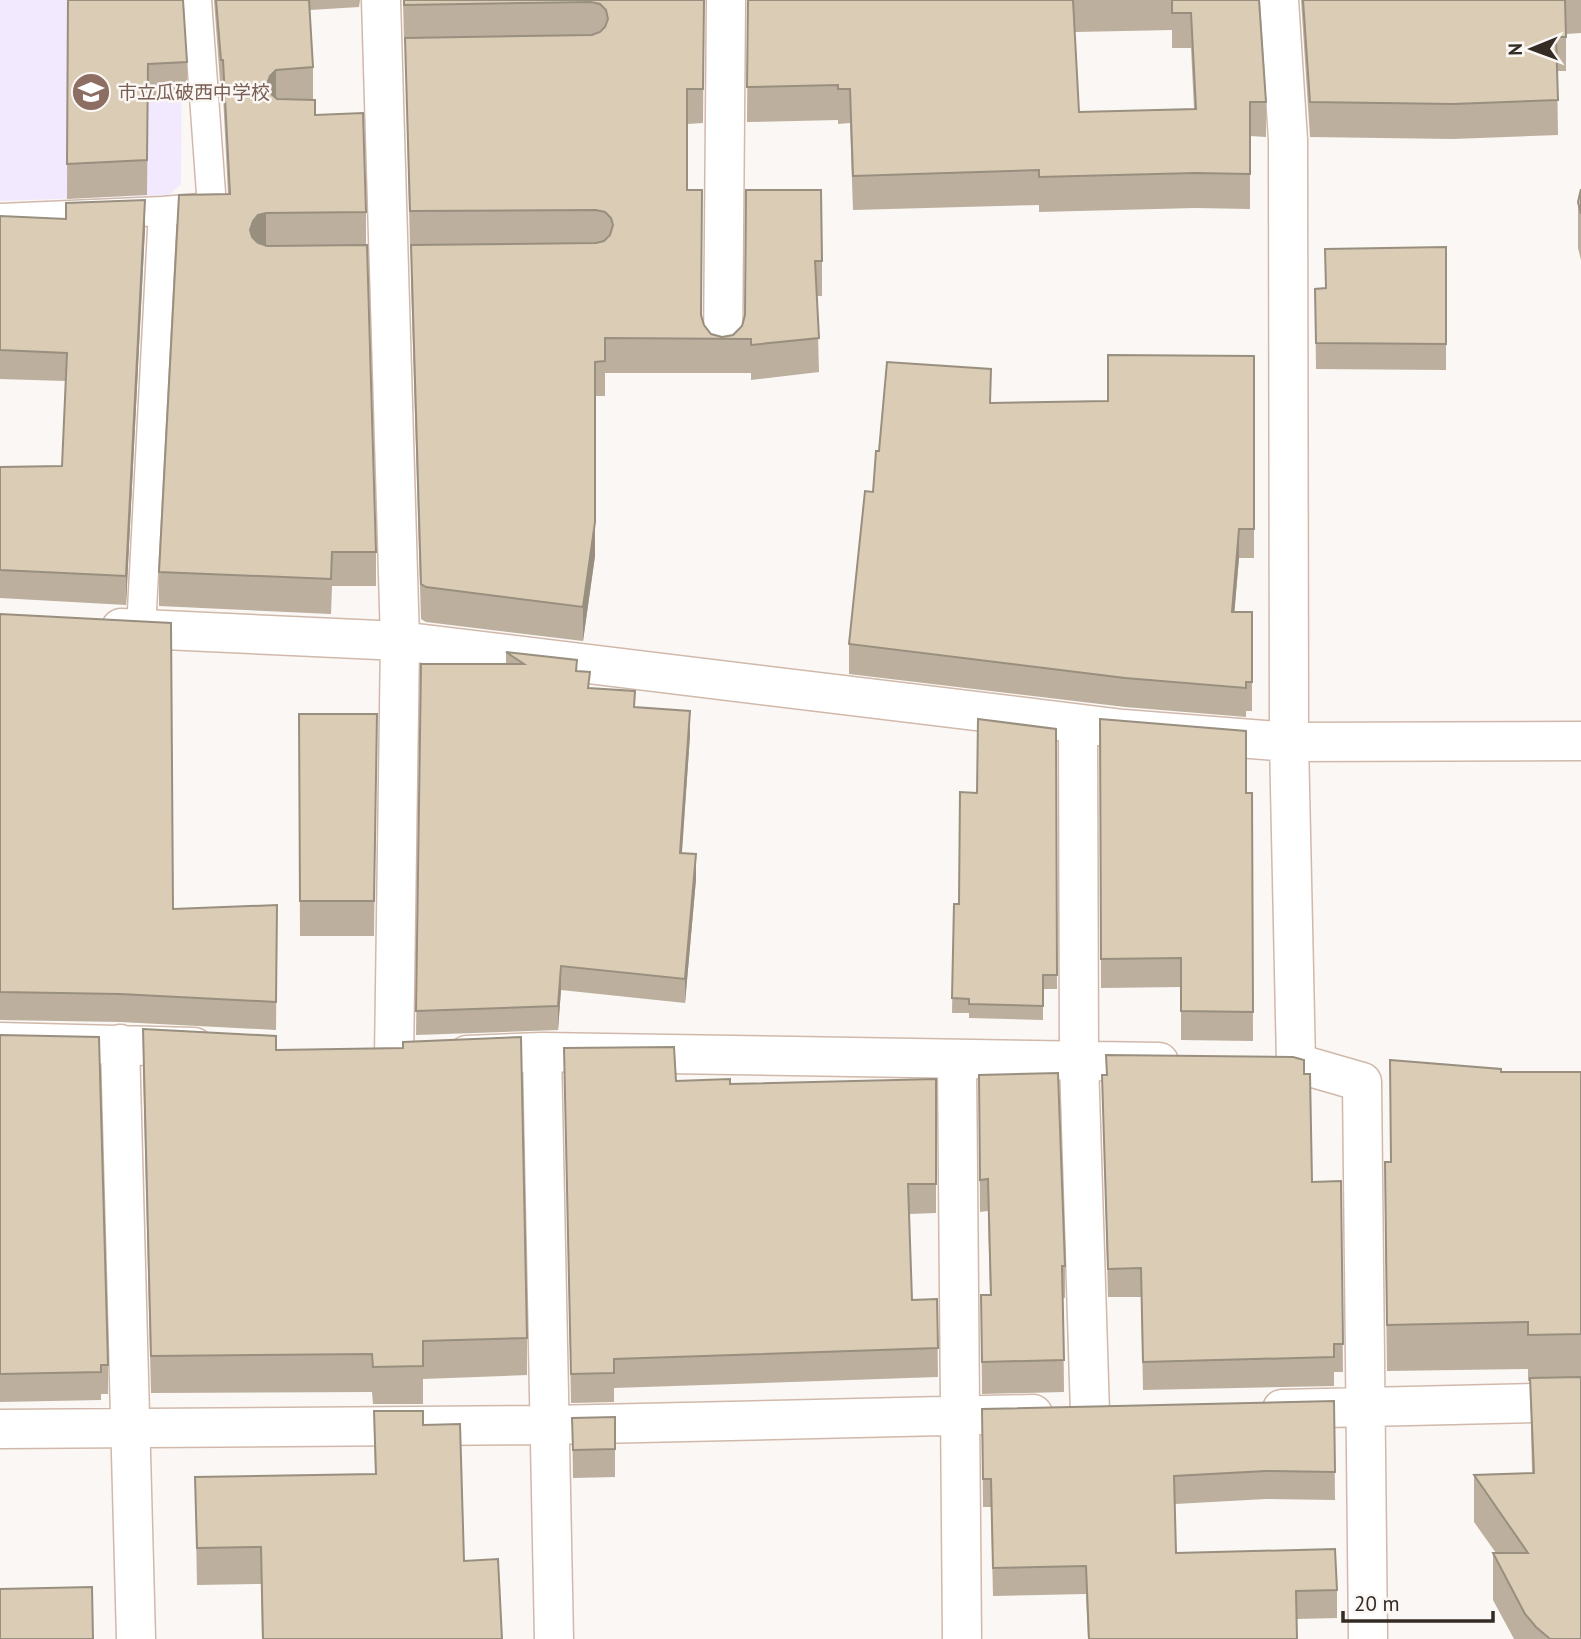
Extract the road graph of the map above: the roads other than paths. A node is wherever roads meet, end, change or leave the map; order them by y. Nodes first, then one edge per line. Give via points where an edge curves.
1 (197, 0) edge
2 (381, 0) edge
3 (726, 0) edge
4 (1279, 0) edge
5 (163, 211) junction
6 (0, 218) edge
7 (723, 350) edge
8 (90, 626) edge
9 (141, 629) junction
10 (400, 641) junction
11 (1077, 724) junction
12 (1581, 741) edge
13 (1289, 742) junction
14 (0, 1042) edge
15 (120, 1044) junction
16 (230, 1049) edge
17 (542, 1052) junction
18 (353, 1055) edge
19 (394, 1058) junction
20 (957, 1060) junction
21 (1079, 1062) junction
22 (1188, 1062) edge
23 (1255, 1063) edge
24 (1296, 1063) junction
25 (1362, 1082) junction
26 (1403, 1085) edge
27 (1581, 1402) edge
28 (1364, 1407) junction
29 (1241, 1410) edge
30 (961, 1416) junction
31 (551, 1424) junction
32 (131, 1426) junction
33 (0, 1429) edge
34 (136, 1639) edge
35 (554, 1639) edge
36 (962, 1639) edge
37 (1368, 1639) edge

1 - 5 lane via 212,207
2 - 10 street via 396,56 372,118 389,263
3 - 7 street
4 - 13 street via 1288,141
5 - 6 lane
5 - 9 lane
8 - 9 street
9 - 10 street
10 - 11 street
10 - 19 street
11 - 13 street
11 - 21 street
12 - 13 street
13 - 24 street
14 - 15 street
15 - 16 street
15 - 32 street
17 - 19 street
17 - 20 street
17 - 31 street
18 - 19 street
20 - 21 street
20 - 30 street
21 - 22 street
21 - 30 street via 1104,1413
23 - 24 street
24 - 25 street
25 - 26 street
25 - 28 street
27 - 28 street
28 - 29 street
28 - 37 street
30 - 31 street
30 - 36 street
31 - 32 street
31 - 35 street
32 - 33 street
32 - 34 street

